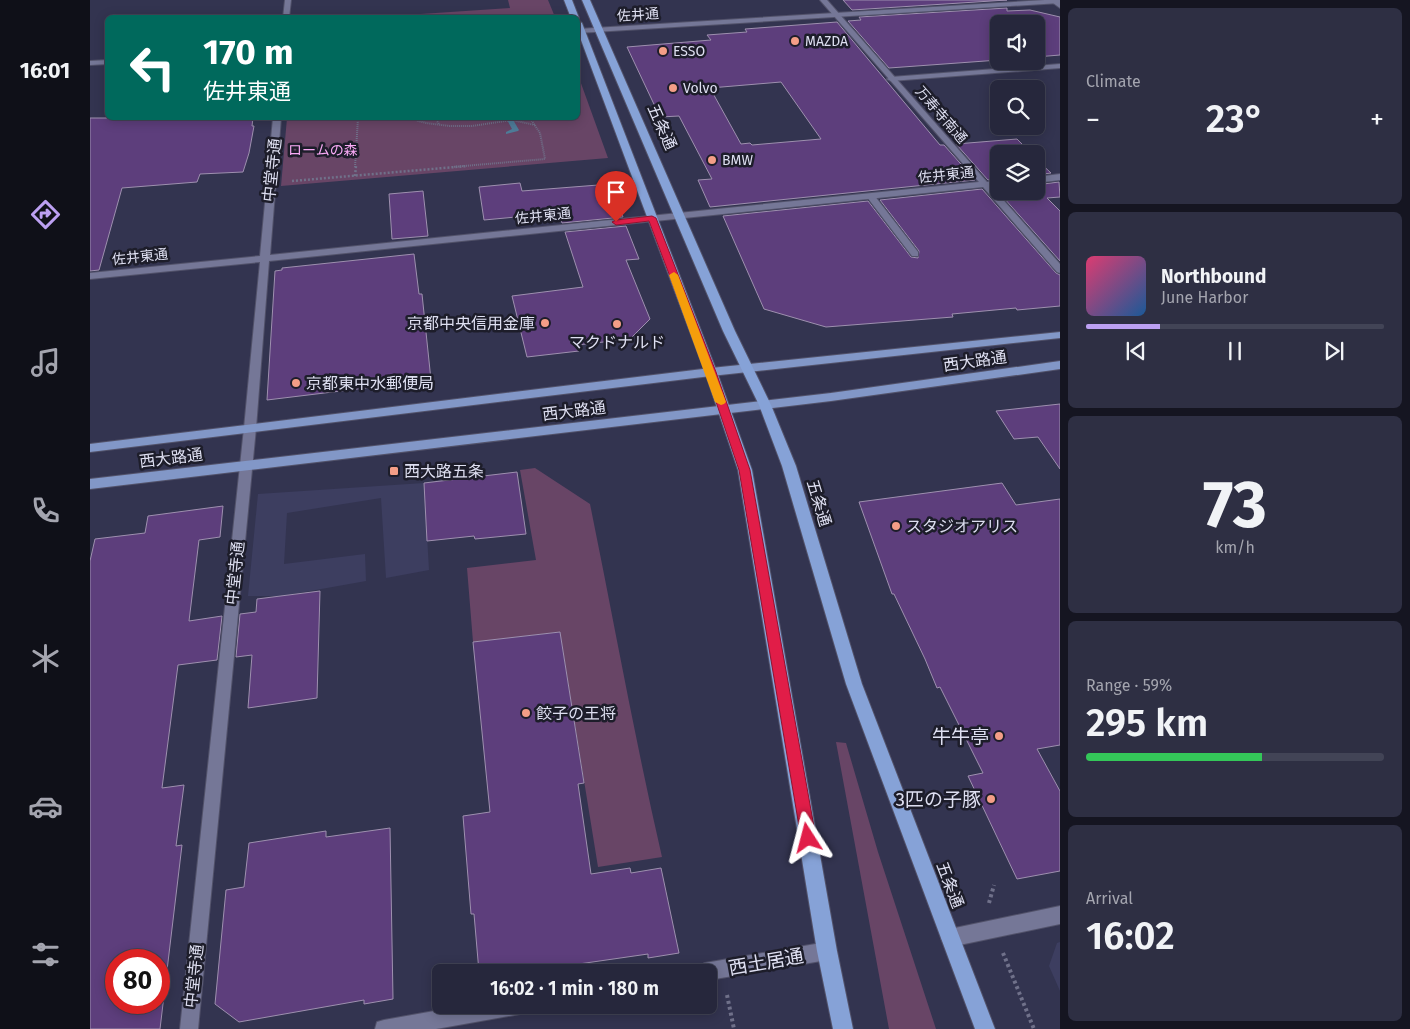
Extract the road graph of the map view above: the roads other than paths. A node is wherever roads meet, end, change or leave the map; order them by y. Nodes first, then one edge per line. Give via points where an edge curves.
1 (288, 0) edge
2 (568, 0) edge
3 (586, 0) edge
4 (823, 0) edge
5 (1057, 2) edge
6 (286, 15) edge
7 (574, 15) edge
8 (836, 15) junction
9 (580, 29) edge
10 (598, 30) junction
11 (580, 32) edge
12 (105, 62) edge
13 (90, 63) edge
14 (1060, 66) edge
15 (891, 79) junction
16 (277, 120) edge
17 (1060, 177) edge
18 (1045, 179) edge
19 (990, 184) edge
20 (984, 185) junction
21 (871, 197) junction
22 (681, 216) junction
23 (652, 218) junction
24 (916, 254) dead end
25 (264, 258) junction
26 (1060, 270) edge
27 (90, 276) edge
28 (1060, 335) edge
29 (1060, 365) edge
30 (746, 368) junction
31 (711, 372) junction
32 (764, 405) junction
33 (723, 410) junction
34 (250, 428) junction
35 (90, 448) edge
36 (246, 465) junction
37 (90, 484) edge
38 (1060, 915) edge
39 (950, 938) junction
40 (827, 951) junction
41 (717, 970) edge
42 (469, 1014) edge
43 (189, 1029) edge
44 (384, 1029) edge
45 (843, 1029) edge
46 (985, 1029) edge

1 - 6 street
2 - 7 highway
3 - 10 highway, 五条通
4 - 8 street, 万寿寺南通
5 - 8 street, 佐井通
8 - 10 street, 佐井通
8 - 15 street, 万寿寺南通
9 - 10 street, 佐井通
10 - 22 highway, 五条通
11 - 23 highway
12 - 13 street
14 - 15 street
15 - 20 street, 万寿寺南通
16 - 25 street, 中堂寺通
17 - 18 street
19 - 20 street, 佐井東通
20 - 21 street, 佐井東通
20 - 26 street, 万寿寺南通
21 - 22 street, 佐井東通
21 - 24 street
22 - 23 street, 佐井東通
22 - 30 highway, 五条通
23 - 25 street, 佐井東通
23 - 31 highway
25 - 27 street, 佐井東通
25 - 34 street, 中堂寺通
28 - 30 main road, 西大路通
29 - 32 main road, 西大路通
30 - 31 main road, 西大路通
30 - 32 highway, 五条通
31 - 33 highway
31 - 34 main road, 西大路通
32 - 33 main road, 西大路通
32 - 39 highway, 五条通 via 789,466 854,684
33 - 36 main road, 西大路通
33 - 40 highway via 744,470
34 - 35 main road, 西大路通
34 - 36 street, 中堂寺通
36 - 37 main road, 西大路通
36 - 43 street, 中堂寺通
38 - 39 street
39 - 46 highway, 五条通
40 - 41 street, 西土居通
40 - 45 highway
42 - 44 street

